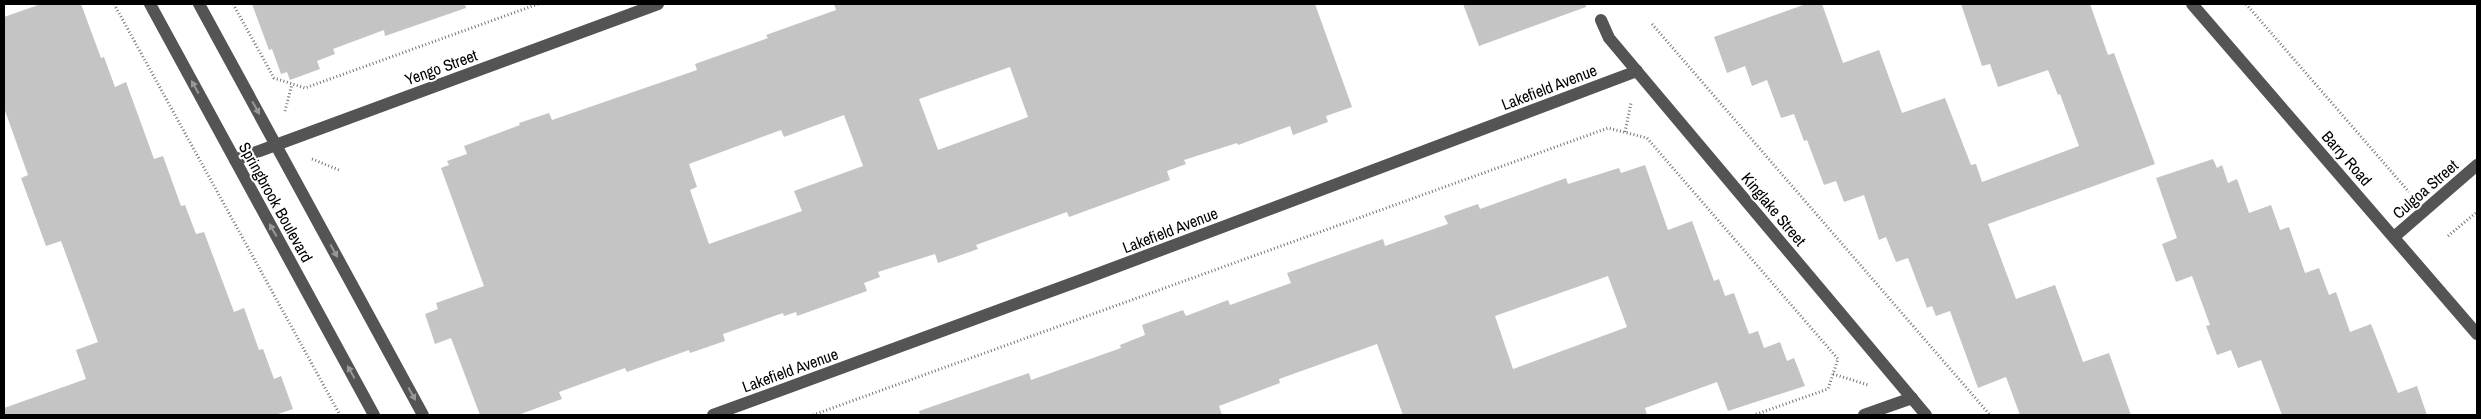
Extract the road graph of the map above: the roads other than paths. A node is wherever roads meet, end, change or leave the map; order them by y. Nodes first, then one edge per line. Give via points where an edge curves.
1 (150, 4) edge
2 (200, 4) edge
3 (658, 4) edge
4 (2192, 4) edge
5 (1601, 20) dead end
6 (1637, 71) junction
7 (276, 145) junction
8 (235, 160) junction
9 (2477, 164) edge
10 (2394, 237) junction
11 (2477, 334) edge
12 (1912, 398) junction
13 (374, 415) edge
14 (423, 415) edge
15 (712, 415) edge
16 (1864, 415) edge
17 (1926, 415) edge

8 -> 1 street, Springbrook Boulevard
2 -> 7 street, Springbrook Boulevard
3 - 7 street, Yengo Street
4 - 10 street, Barry Road
5 - 6 street, Kinglake Street via 1609,38
6 - 12 street, Kinglake Street
6 - 15 street, Lakefield Avenue via 1094,276
7 - 8 street, Yengo Street
7 -> 14 street, Springbrook Boulevard
13 -> 8 street, Springbrook Boulevard
9 - 10 street, Culgoa Street
10 - 11 street, Barry Road
12 - 16 street
12 - 17 street, Kinglake Street

